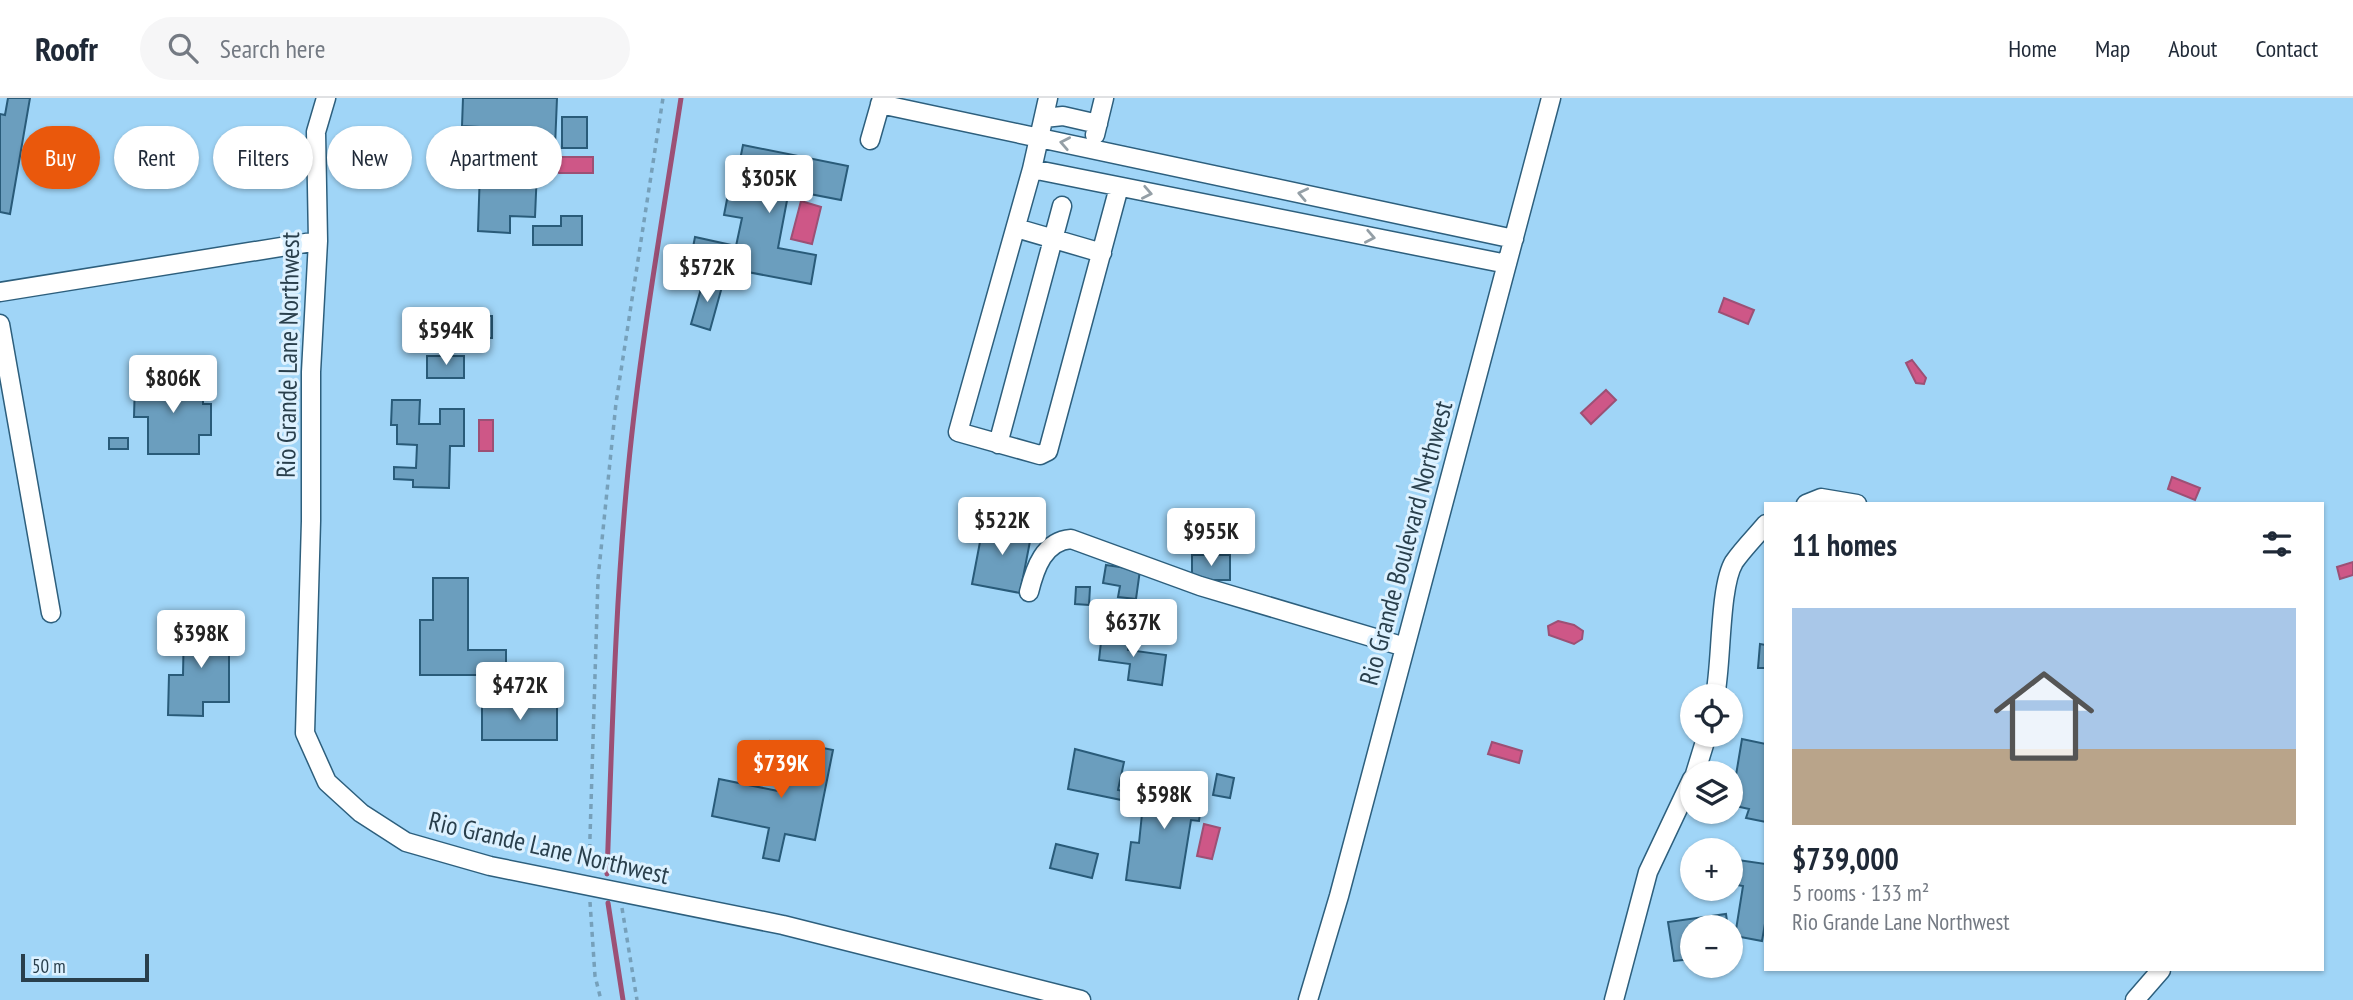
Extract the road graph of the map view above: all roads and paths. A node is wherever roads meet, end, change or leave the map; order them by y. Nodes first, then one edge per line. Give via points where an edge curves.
1 (326, 98) edge
2 (663, 98) edge
3 (1048, 98) edge
4 (1104, 98) edge
5 (1551, 98) edge
6 (881, 101) edge
7 (1044, 118) junction
8 (1098, 124) junction
9 (1039, 138) junction
10 (870, 140) dead end
11 (1092, 148) junction
12 (1032, 169) junction
13 (1119, 187) junction
14 (1062, 206) dead end
15 (1016, 228) junction
16 (1053, 239) junction
17 (1514, 239) junction
18 (318, 240) junction
19 (1102, 253) junction
20 (1507, 264) junction
21 (0, 292) edge
22 (0, 324) edge
23 (998, 444) junction
24 (1811, 502) edge
25 (1845, 502) edge
26 (1764, 526) edge
27 (1029, 592) dead end
28 (51, 612) dead end
29 (1405, 647) junction
30 (1718, 684) edge
31 (1680, 804) edge
32 (589, 886) junction
33 (619, 892) junction
34 (2160, 971) edge
35 (601, 1000) edge
36 (637, 1000) edge
37 (1081, 1000) edge
38 (1308, 1000) edge
39 (1614, 1000) edge
40 (2135, 1000) edge

1 - 18 street, Rio Grande Lane Northwest via 316,132
2 - 32 path via 616,403 598,579
3 - 7 street
4 - 8 street
5 - 17 street, Rio Grande Boulevard Northwest
6 - 9 street
6 - 10 street
7 - 8 street via 1063,116
7 - 9 street
8 - 11 street
11 -> 9 street
9 - 12 street
17 -> 11 street
12 - 13 street
12 - 15 street
13 - 19 street
13 -> 20 street
14 - 16 street
15 - 16 street
15 - 23 street via 958,432
16 - 19 street
16 - 23 street
17 - 20 street, Rio Grande Boulevard Northwest
18 - 21 street
18 - 32 street, Rio Grande Lane Northwest via 311,372 305,733 327,782 361,813 406,842 490,866
19 - 23 street via 1052,445 1040,455
20 - 29 street, Rio Grande Boulevard Northwest
22 - 28 street
24 - 25 street via 1821,498
26 - 30 street via 1733,564 1723,612
27 - 29 street via 1047,549 1058,540 1071,539 1200,586
29 - 38 street, Rio Grande Boulevard Northwest
31 - 39 street via 1648,872
32 - 33 street, Rio Grande Lane Northwest
32 - 35 path
33 - 36 path
33 - 37 street, Rio Grande Lane Northwest via 783,925
34 - 40 street

